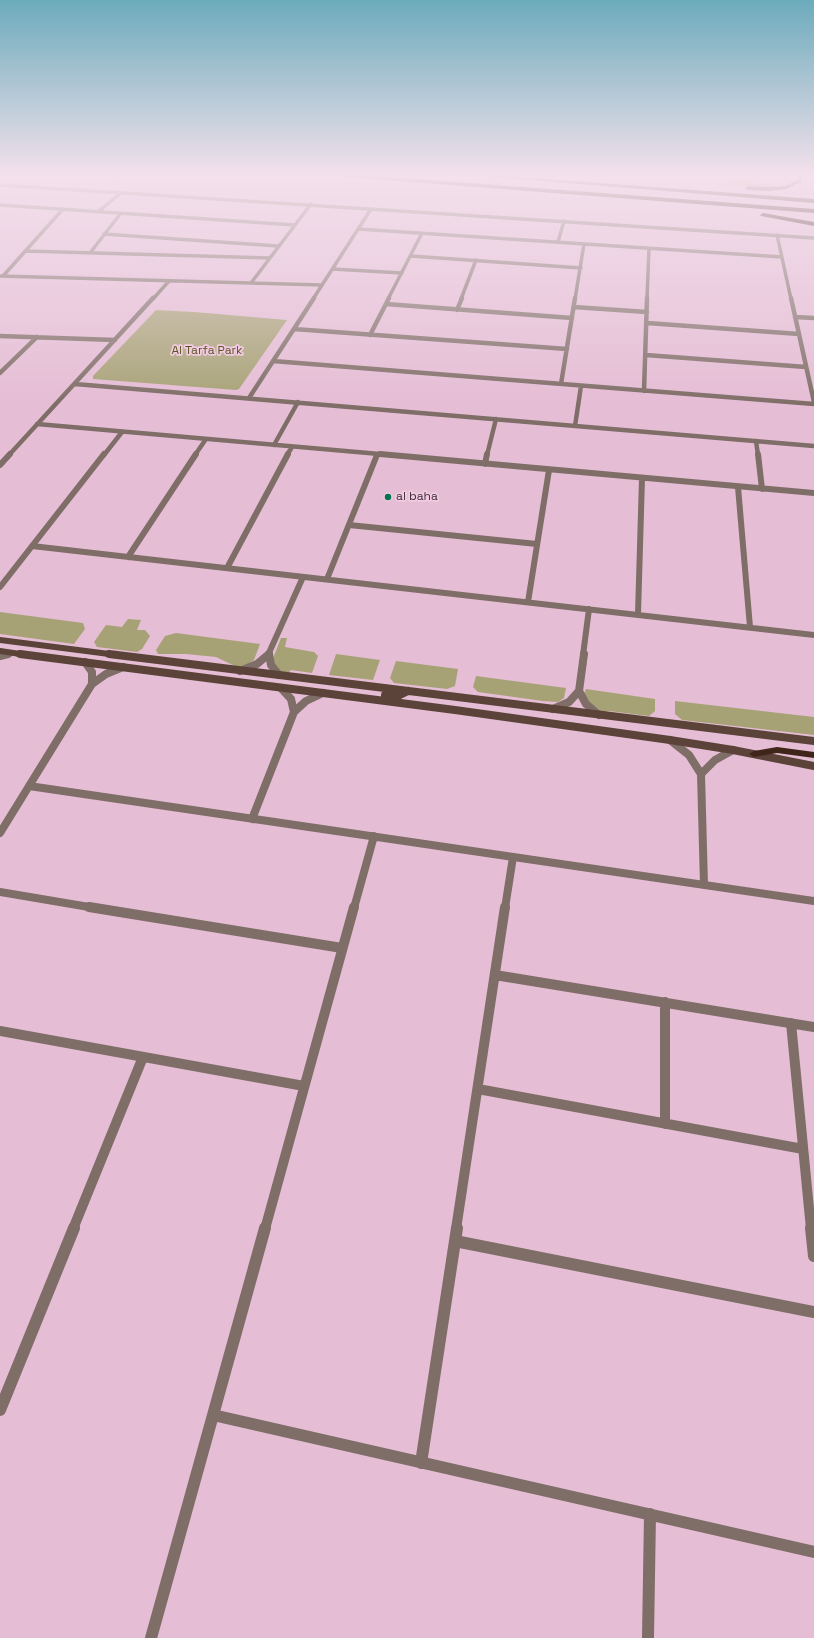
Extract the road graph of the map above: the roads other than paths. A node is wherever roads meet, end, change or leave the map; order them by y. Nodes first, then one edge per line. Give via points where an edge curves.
1 (26, 251) edge
2 (40, 251) edge
3 (274, 251) edge
4 (343, 251) edge
5 (412, 251) edge
6 (583, 251) edge
7 (649, 251) edge
8 (700, 251) edge
9 (781, 251) edge
10 (90, 253) joint
11 (410, 256) junction
12 (782, 257) junction
13 (270, 258) junction
14 (476, 260) junction
15 (332, 268) junction
16 (581, 268) junction
17 (402, 273) junction
18 (2, 276) edge
19 (170, 281) junction
20 (251, 283) junction
21 (322, 285) junction
22 (386, 304) junction
23 (574, 307) junction
24 (457, 310) junction
25 (647, 312) junction
26 (795, 317) junction
27 (572, 318) junction
28 (814, 318) edge
29 (647, 323) junction
30 (294, 329) junction
31 (370, 334) junction
32 (799, 334) junction
33 (0, 336) edge
34 (37, 338) junction
35 (115, 340) junction
36 (567, 349) junction
37 (646, 355) junction
38 (273, 361) junction
39 (806, 367) junction
40 (1, 371) edge
41 (75, 384) junction
42 (562, 384) junction
43 (581, 386) junction
44 (644, 391) junction
45 (249, 398) junction
46 (298, 402) junction
47 (814, 403) edge
48 (496, 420) junction
49 (37, 424) junction
50 (575, 426) junction
51 (122, 432) junction
52 (206, 439) junction
53 (756, 441) junction
54 (274, 445) junction
55 (814, 446) edge
56 (292, 447) junction
57 (377, 455) junction
58 (0, 464) edge
59 (484, 464) junction
60 (549, 470) junction
61 (642, 478) junction
62 (738, 487) junction
63 (762, 489) junction
64 (814, 493) edge
65 (348, 525) junction
66 (537, 544) junction
67 (32, 546) junction
68 (128, 557) junction
69 (227, 568) junction
70 (303, 577) junction
71 (327, 579) junction
72 (0, 587) edge
73 (528, 602) junction
74 (589, 609) junction
75 (638, 614) junction
76 (750, 627) junction
77 (814, 635) edge
78 (0, 640) edge
79 (0, 651) edge
80 (10, 653) junction
81 (269, 654) junction
82 (0, 656) edge
83 (85, 662) junction
84 (123, 667) junction
85 (239, 671) junction
86 (279, 675) junction
87 (92, 684) junction
88 (281, 688) junction
89 (579, 691) junction
90 (408, 692) junction
91 (323, 693) junction
92 (336, 694) junction
93 (553, 709) junction
94 (294, 712) junction
95 (599, 715) junction
96 (670, 740) junction
97 (814, 741) edge
98 (733, 750) junction
99 (754, 754) junction
100 (814, 755) edge
101 (814, 766) edge
102 (701, 774) junction
103 (29, 786) junction
104 (252, 819) junction
105 (0, 833) edge
106 (374, 836) junction
107 (513, 857) junction
108 (704, 885) junction
109 (0, 892) edge
110 (814, 901) edge
111 (342, 948) junction
112 (495, 975) junction
113 (665, 1002) junction
114 (791, 1023) junction
115 (814, 1026) edge
116 (0, 1031) edge
117 (143, 1057) junction
118 (304, 1086) junction
119 (478, 1089) junction
120 (665, 1124) junction
121 (803, 1150) junction
122 (455, 1241) junction
123 (814, 1256) edge
124 (814, 1312) edge
125 (0, 1410) edge
126 (213, 1415) junction
127 (422, 1462) junction
128 (650, 1514) junction
129 (814, 1552) edge
130 (151, 1638) edge
131 (648, 1638) edge

1 - 18 street
2 - 10 street
3 - 13 street
4 - 15 street
5 - 11 street
6 - 16 street
7 - 25 street
8 - 12 street
9 - 12 street
10 - 13 street
11 - 14 street
11 - 17 street
12 - 26 street
13 - 20 street
14 - 16 street
14 - 24 street
15 - 17 street
15 - 21 street
16 - 23 street
17 - 22 street
18 - 19 street
19 - 20 street
19 - 35 street
20 - 21 street
21 - 30 street
22 - 24 street
22 - 31 street
23 - 25 street
23 - 27 street
24 - 27 street
25 - 29 street
26 - 28 street
26 - 32 street
27 - 36 street
29 - 32 street
29 - 37 street
30 - 31 street
30 - 38 street
31 - 36 street
32 - 39 street
33 - 34 street
34 - 35 street
34 - 40 street
35 - 41 street
36 - 42 street
37 - 39 street
37 - 44 street
38 - 42 street
38 - 45 street
39 - 47 street
41 - 45 street
41 - 49 street
42 - 43 street
43 - 44 street
43 - 50 street
44 - 47 street
45 - 46 street
46 - 48 street
46 - 54 street
48 - 50 street
48 - 59 street
49 - 51 street
49 - 58 street
50 - 53 street
51 - 52 street
51 - 67 street
52 - 54 street
52 - 68 street
53 - 55 street
53 - 63 street
54 - 56 street
56 - 57 street
56 - 69 street
57 - 59 street
57 - 65 street
59 - 60 street
60 - 61 street
60 - 66 street
61 - 62 street
61 - 75 street
62 - 63 street
62 - 76 street
63 - 64 street
65 - 66 street
65 - 71 street
66 - 73 street
67 - 68 street
67 - 72 street
68 - 69 street
69 - 70 street
70 - 71 street
70 - 81 street
71 - 73 street
73 - 74 street
74 - 75 street
74 - 89 street
75 - 76 street
76 - 77 street
78 - 85 main road
79 - 80 main road
80 - 82 street
80 - 83 main road
81 - 85 street via 257,664
81 - 86 street via 271,666
83 - 84 main road
83 - 87 street via 92,672
84 - 87 street via 106,674
84 - 88 main road
85 - 86 main road
86 - 90 main road
87 - 103 street
88 - 91 main road
88 - 94 street via 291,699
89 - 93 street via 568,702
89 - 95 street via 586,704
90 - 92 main road via 398,696 352,692
90 - 93 main road
91 - 92 main road
91 - 94 street via 306,700
92 - 96 main road
93 - 95 main road
94 - 104 street
95 - 97 main road
96 - 98 main road
96 - 102 street via 689,755
98 - 99 main road
98 - 102 street via 714,760
99 - 100 main road via 777,750
99 - 101 main road
102 - 108 street
103 - 104 street
103 - 105 street
104 - 106 street
106 - 107 street
106 - 111 street
107 - 108 street
107 - 112 street
108 - 110 street
109 - 111 street
111 - 118 street
112 - 113 street
112 - 119 street
113 - 114 street
113 - 120 street
114 - 115 street
114 - 121 street
116 - 117 street
117 - 118 street
117 - 125 street
118 - 126 street
119 - 120 street
119 - 122 street
120 - 121 street
121 - 123 street
122 - 124 street
122 - 127 street
126 - 127 street
126 - 130 street
127 - 128 street
128 - 129 street
128 - 131 street

